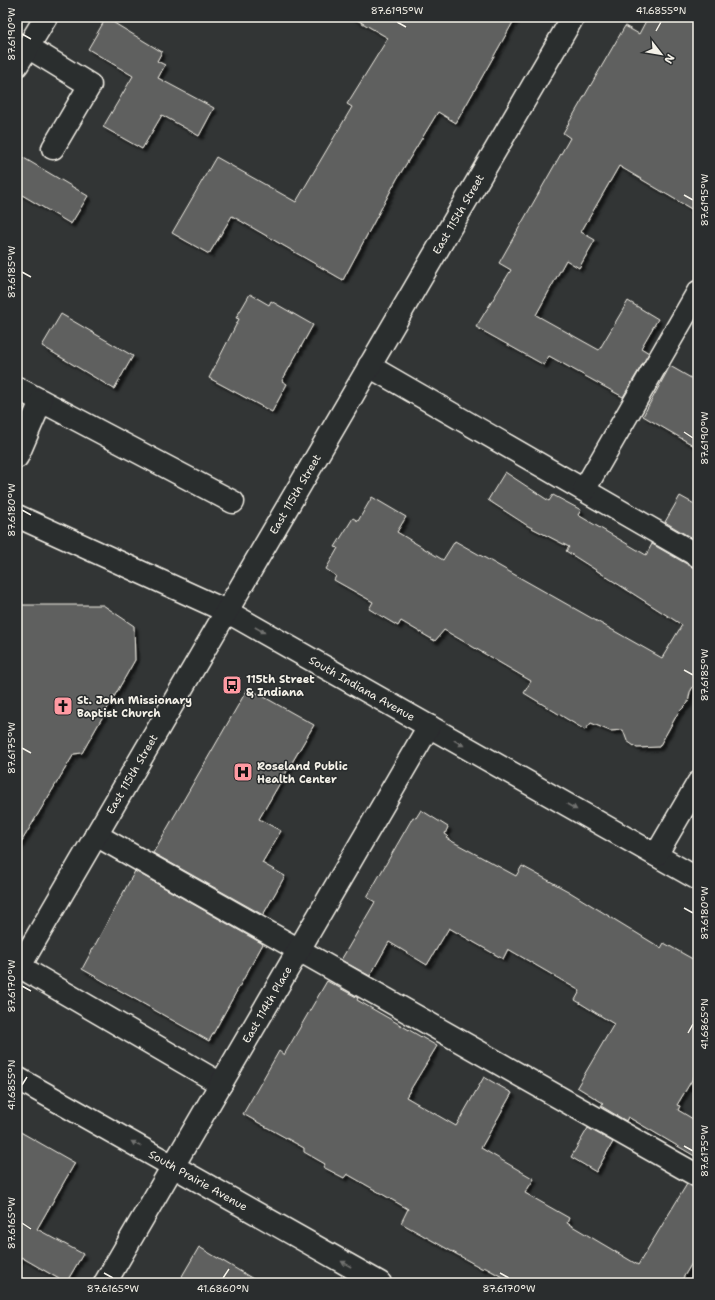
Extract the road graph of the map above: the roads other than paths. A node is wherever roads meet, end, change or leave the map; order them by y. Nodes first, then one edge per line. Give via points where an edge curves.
1 (46, 17) edge
2 (573, 17) edge
3 (22, 56) edge
4 (53, 148) dead end
5 (698, 292) edge
6 (369, 366) junction
7 (17, 388) edge
8 (42, 401) junction
9 (17, 457) edge
10 (584, 490) junction
11 (233, 502) dead end
12 (17, 516) edge
13 (698, 556) edge
14 (226, 611) junction
15 (429, 726) junction
16 (698, 783) edge
17 (96, 835) junction
18 (656, 855) junction
19 (698, 879) edge
20 (299, 950) junction
21 (18, 967) edge
22 (17, 1078) edge
23 (221, 1084) junction
24 (174, 1165) junction
25 (698, 1176) edge
26 (105, 1283) edge
27 (380, 1283) edge

1 - 3 street
2 - 6 street, East 115th Street
3 - 4 street via 90,85
5 - 10 street
6 - 10 street
6 - 14 street, East 115th Street
7 - 8 street
8 - 9 street
8 - 11 street
10 - 13 street
12 - 14 street, South Indiana Avenue
14 -> 15 street, South Indiana Avenue
14 - 17 street, East 115th Street
15 -> 18 street, South Indiana Avenue
15 - 20 street, East 114th Place
16 - 18 street
17 - 20 street
17 - 21 street, East 115th Street
18 - 19 street, South Indiana Avenue
20 - 23 street, East 114th Place
20 - 25 street
21 - 23 street
24 -> 22 street, South Prairie Avenue
23 - 24 street, East 114th Place
24 - 26 street, East 114th Place
27 -> 24 street, South Prairie Avenue

